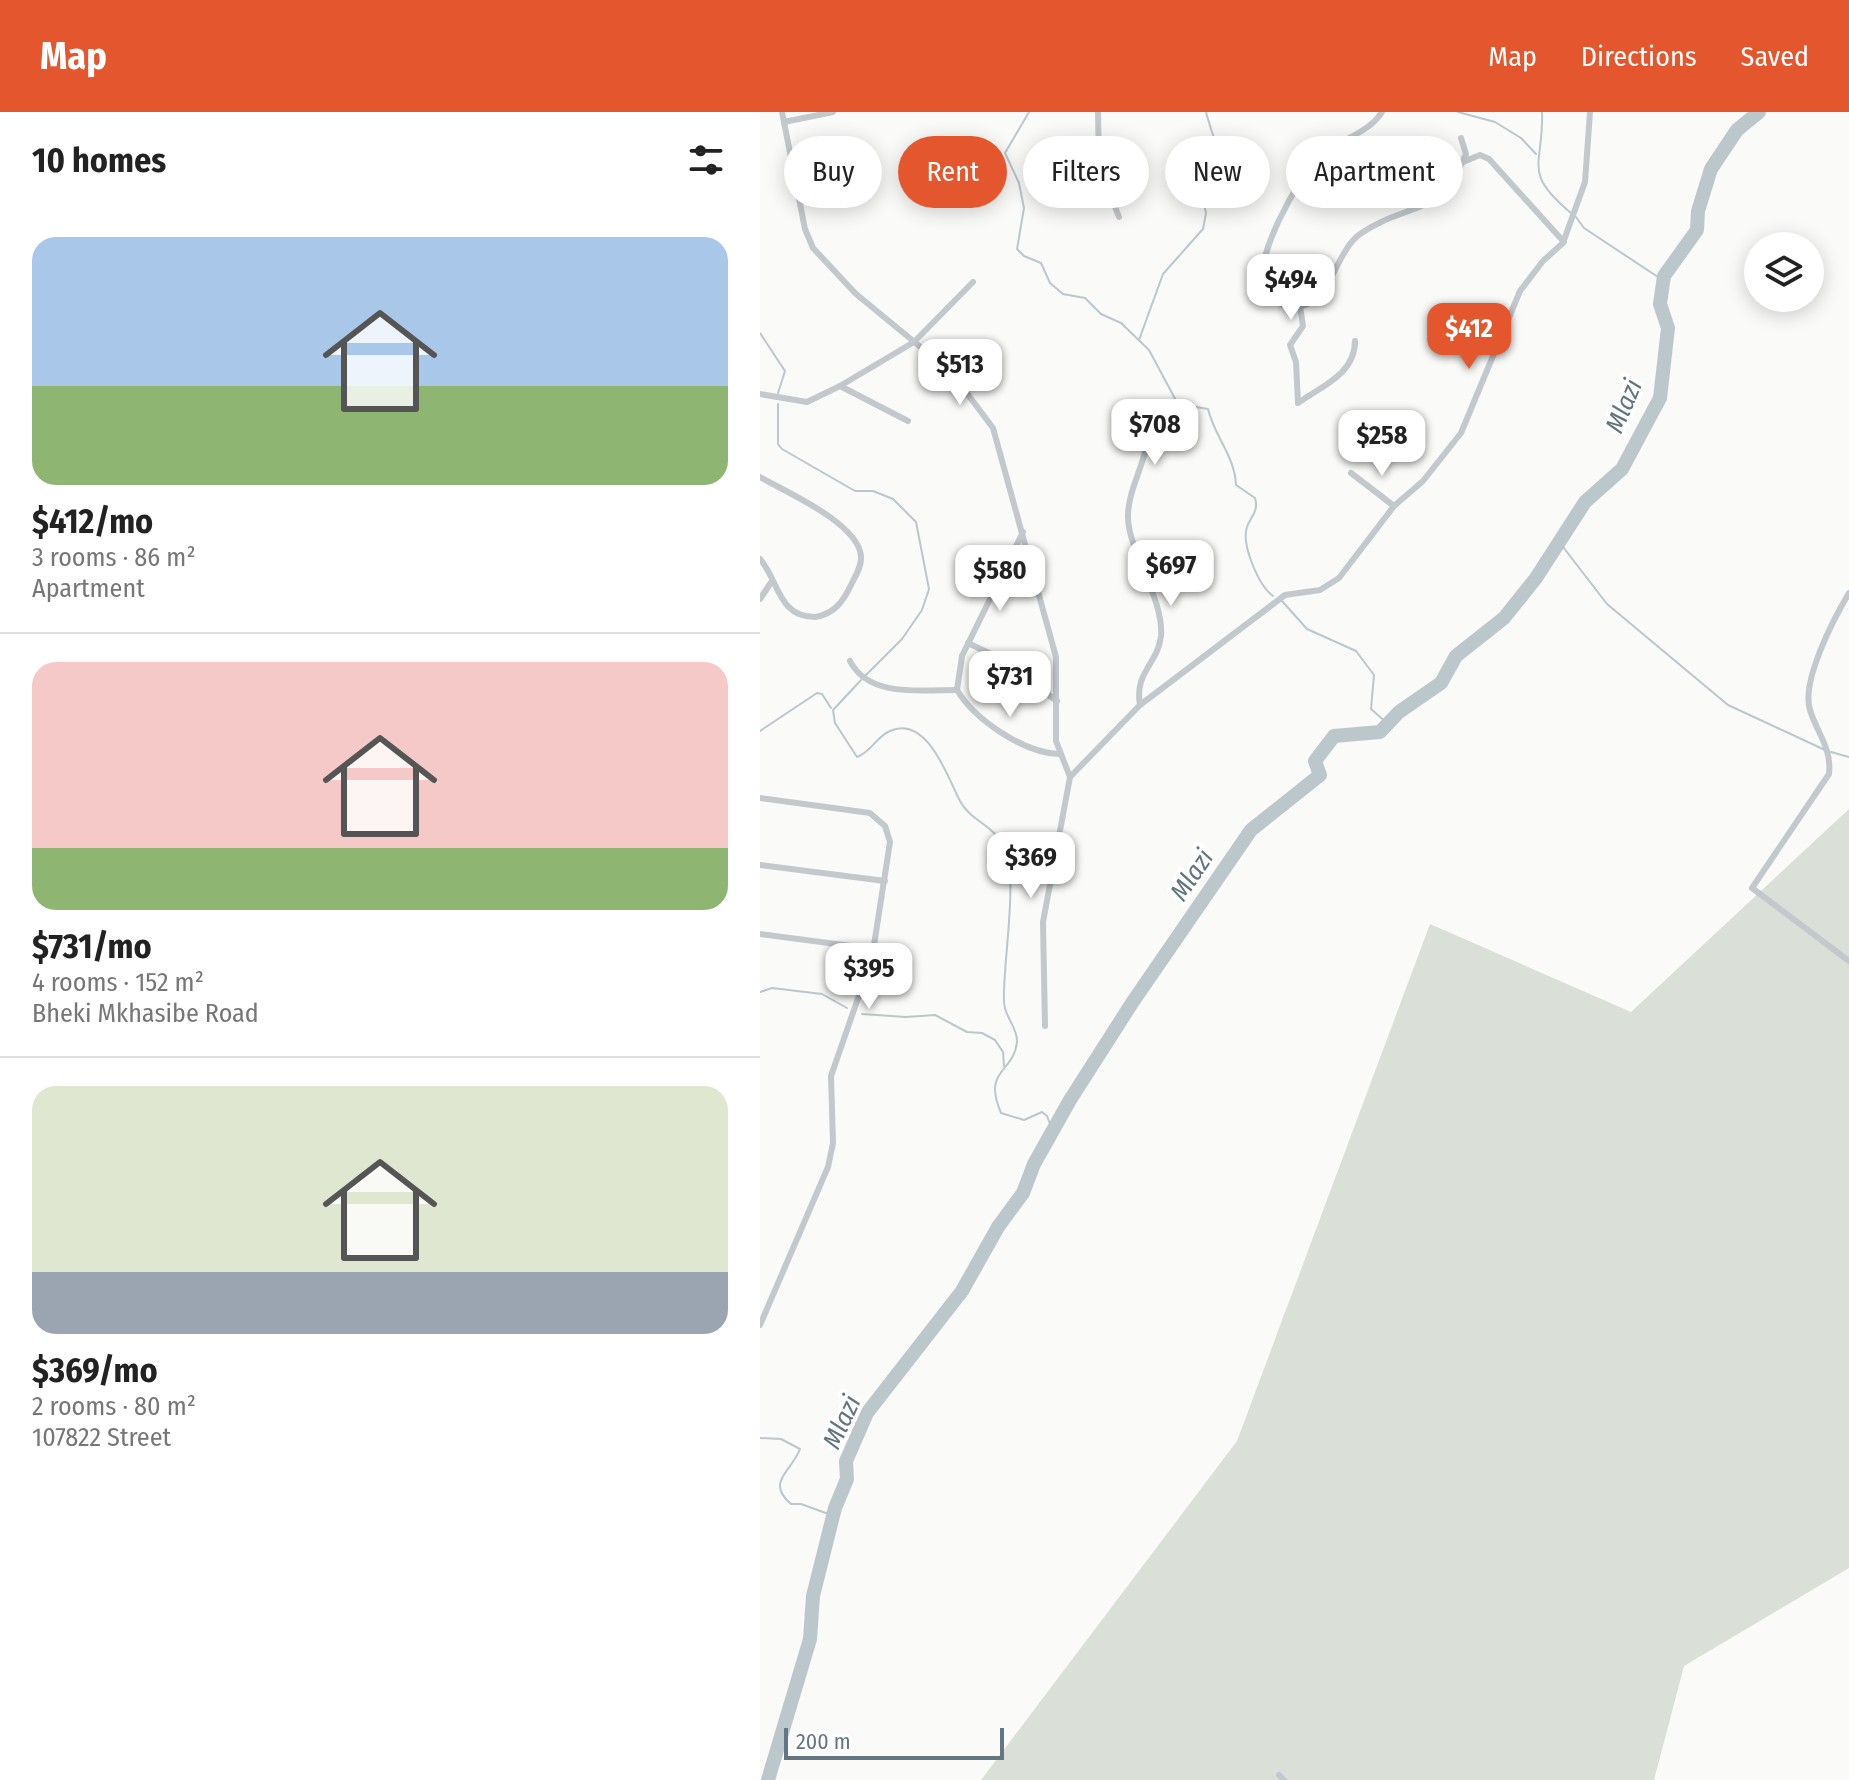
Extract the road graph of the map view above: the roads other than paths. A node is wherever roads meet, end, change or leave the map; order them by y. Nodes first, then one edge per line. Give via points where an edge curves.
1 (782, 112) edge
2 (833, 112) edge
3 (1098, 112) edge
4 (1382, 112) edge
5 (1590, 112) edge
6 (784, 122) junction
7 (1463, 144) edge
8 (1463, 162) joint
9 (1419, 208) edge
10 (1119, 217) dead end
11 (1564, 240) junction
12 (973, 282) dead end
13 (1300, 306) junction
14 (1355, 341) dead end
15 (914, 342) junction
16 (840, 386) junction
17 (760, 394) edge
18 (908, 421) dead end
19 (1147, 422) dead end
20 (1351, 473) dead end
21 (760, 477) edge
22 (1394, 506) junction
23 (1023, 532) junction
24 (760, 559) edge
25 (772, 581) junction
26 (1849, 593) edge
27 (760, 599) edge
28 (968, 643) junction
29 (850, 661) dead end
30 (957, 690) junction
31 (1057, 701) junction
32 (1140, 705) junction
33 (1059, 754) junction
34 (1070, 777) junction
35 (760, 798) edge
36 (760, 865) edge
37 (885, 881) junction
38 (760, 934) edge
39 (874, 949) junction
40 (1849, 961) edge
41 (1045, 1026) dead end
42 (760, 1325) edge

1 - 6 street
2 - 6 street
3 - 10 street via 1099,166
4 - 13 street via 1370,127 1315,162 1264,253 1260,270 1265,287 1281,304
5 - 11 street via 1585,182
6 - 15 street via 813,248 856,294
7 - 8 street
8 - 11 street via 1480,155 1489,159
9 - 13 street via 1353,239 1319,296
11 - 22 street via 1520,291 1461,433 1423,481
12 - 15 street
13 - 14 street via 1303,326 1290,345 1298,403 1346,371 1355,355
15 - 16 street
15 - 23 street via 951,372 993,428
16 - 17 street via 807,402
16 - 18 street
19 - 32 street via 1128,520 1161,635 1140,680
20 - 22 street
21 - 25 street via 846,529 861,556 846,596 822,616 790,609
22 - 32 street via 1328,587 1285,595
23 - 28 street
23 - 31 street via 1056,657
24 - 25 street
25 - 27 street
26 - 40 street via 1808,689 1811,713 1828,751 1829,774 1752,888
28 - 30 street
28 - 31 street
29 - 30 street via 866,680 907,690
30 - 33 street via 1018,744
31 - 33 street
32 - 34 street
33 - 34 street
34 - 41 street via 1043,922
35 - 37 street via 861,811 879,819 890,842
36 - 37 street
37 - 39 street
38 - 39 street
39 - 42 street via 831,1076 833,1143 828,1167

